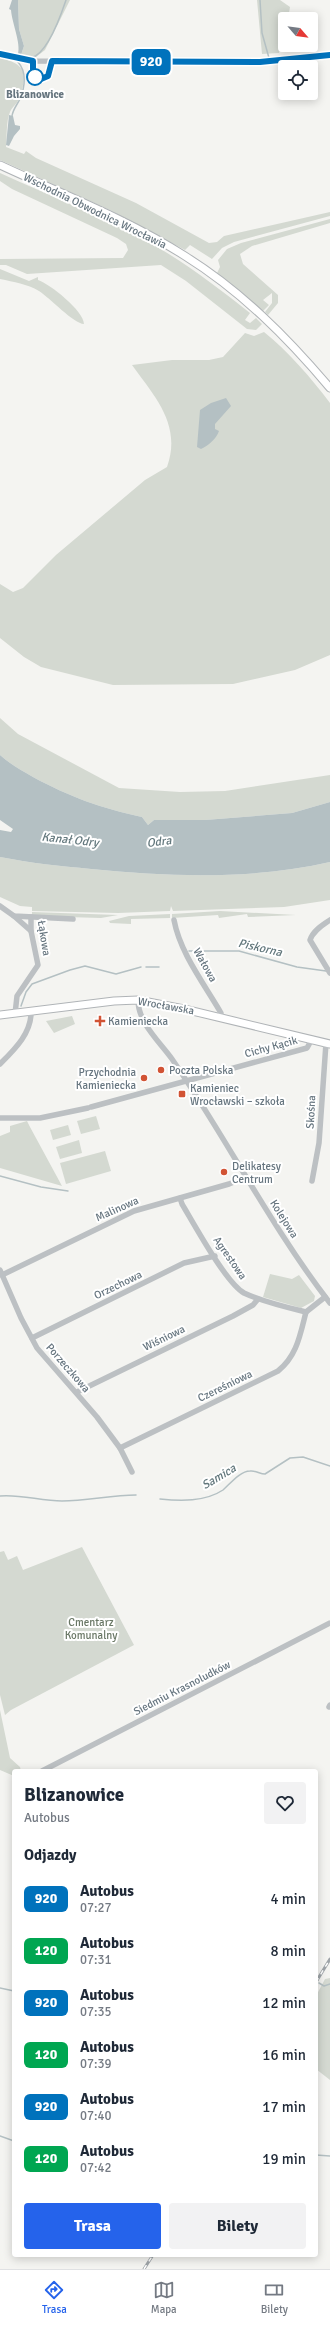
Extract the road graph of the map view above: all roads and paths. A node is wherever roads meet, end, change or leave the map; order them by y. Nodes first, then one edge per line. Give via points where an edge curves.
1 (0, 54) edge
2 (330, 55) edge
3 (0, 166) edge
4 (330, 388) edge
5 (0, 906) edge
6 (14, 916) junction
7 (32, 917) junction
8 (73, 919) dead end
9 (174, 920) dead end
10 (330, 920) edge
11 (32, 931) junction
12 (330, 973) edge
13 (138, 1000) junction
14 (31, 1011) junction
15 (15, 1014) junction
16 (0, 1015) edge
17 (220, 1017) junction
18 (312, 1039) junction
19 (328, 1043) edge
20 (0, 1064) edge
21 (186, 1080) junction
22 (0, 1118) edge
23 (246, 1177) junction
24 (312, 1181) dead end
25 (180, 1198) junction
26 (215, 1256) junction
27 (1, 1272) edge
28 (325, 1297) junction
29 (258, 1299) junction
30 (330, 1304) edge
31 (306, 1312) junction
32 (32, 1338) junction
33 (77, 1392) junction
34 (120, 1448) junction
35 (132, 1472) dead end
36 (330, 1622) edge
37 (46, 1769) edge

1 - 2 street via 33,61 260,62
3 - 4 main road, Wschodnia Obwodnica Wrocławia via 122,221 207,271 261,314 303,356
5 - 6 street
6 - 7 street, Łąkowa
6 - 11 street
7 - 8 street
7 - 11 street, Łąkowa
9 - 17 street, Wałowa via 187,955 221,1013
10 - 12 street via 322,925 310,940
11 - 15 street, Łąkowa via 38,965 17,996
13 - 14 main road, Wrocławska
13 - 17 main road, Wrocławska
13 - 21 street, Kolejowa via 139,1012 147,1026
14 - 15 main road, Wrocławska
14 - 20 street via 29,1028
15 - 16 main road, Wrocławska
17 - 18 main road, Wrocławska
18 - 19 main road, Wrocławska
18 - 21 street, Cichy Kącik via 307,1048
19 - 24 street, Skośna via 319,1143
21 - 22 street, Cichy Kącik via 90,1107 34,1119
21 - 23 street, Kolejowa
23 - 25 street, Malinowa
23 - 28 street, Kolejowa
25 - 26 street, Agrestowa
25 - 27 street, Malinowa via 134,1211
26 - 29 street, Agrestowa via 233,1284 242,1292
26 - 32 street, Orzechowa via 184,1263
27 - 32 street, Porzeczkowa
28 - 30 street, Kolejowa
28 - 31 street
29 - 31 street, Agrestowa
29 - 33 street, Wiśniowa via 253,1306 240,1313
31 - 34 street, Czereśniowa via 295,1352 278,1371
32 - 33 street, Porzeczkowa via 37,1348
33 - 34 street, Porzeczkowa
34 - 35 street, Porzeczkowa
36 - 37 street, Siedmiu Krasnoludków

